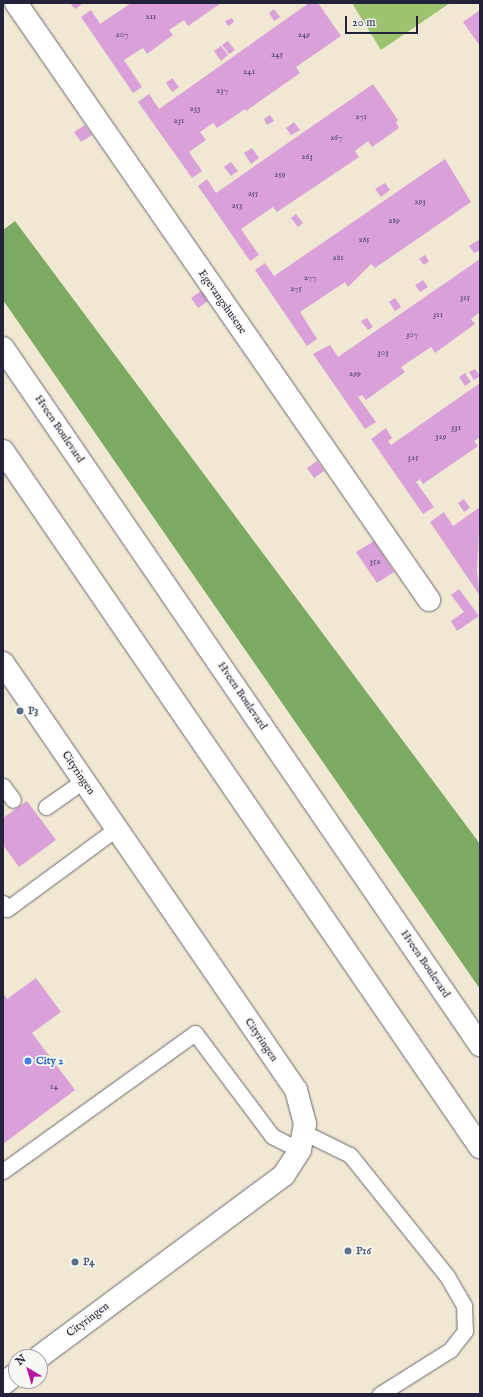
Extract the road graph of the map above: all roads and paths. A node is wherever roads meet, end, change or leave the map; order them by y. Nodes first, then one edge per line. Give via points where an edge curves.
1 (16, 3) edge
2 (3, 348) edge
3 (3, 451) edge
4 (429, 600) dead end
5 (3, 662) edge
6 (83, 781) junction
7 (3, 786) edge
8 (13, 800) dead end
9 (46, 807) dead end
10 (116, 829) junction
11 (3, 903) edge
12 (480, 1045) edge
13 (301, 1141) junction
14 (480, 1147) edge
15 (3, 1171) edge
16 (48, 1350) edge
17 (380, 1394) edge

1 - 4 street, Egevangshusene
2 - 12 street, Hveen Boulevard
3 - 14 street
5 - 6 street, Cityringen
6 - 9 lane
6 - 10 street, Cityringen
7 - 8 lane
10 - 11 lane via 7,909
10 - 13 street, Cityringen via 296,1090 304,1110
13 - 15 lane via 272,1136 195,1033
13 - 16 street, Cityringen via 284,1175
13 - 17 lane via 350,1155 447,1276 464,1305 464,1331 450,1350

